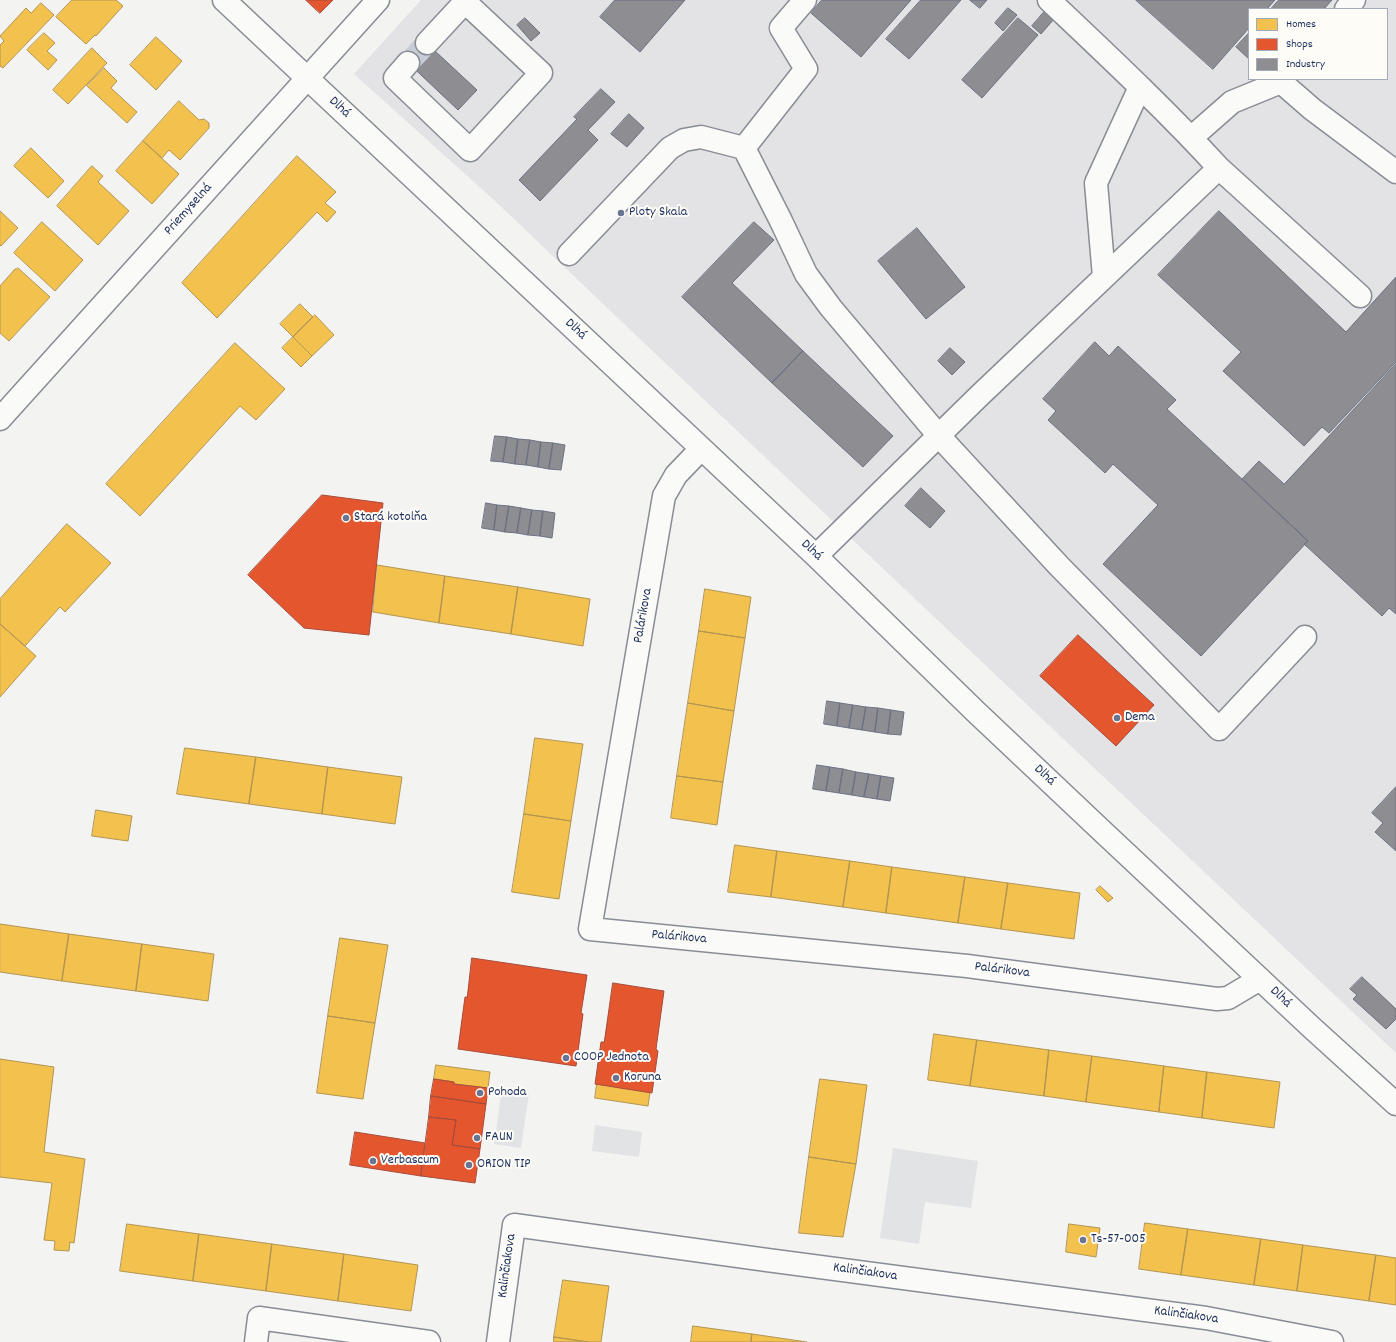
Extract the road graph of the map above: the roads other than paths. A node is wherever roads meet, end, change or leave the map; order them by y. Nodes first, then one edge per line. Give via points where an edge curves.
1 (224, 0) edge
2 (378, 0) edge
3 (805, 0) edge
4 (1049, 0) edge
5 (1354, 0) edge
6 (464, 1) edge
7 (1347, 8) edge
8 (427, 43) tunnel mouth
9 (408, 63) tunnel mouth
10 (307, 78) junction
11 (1282, 80) edge
12 (1140, 87) junction
13 (1191, 138) junction
14 (744, 148) junction
15 (1219, 168) junction
16 (1396, 172) edge
17 (569, 254) dead end
18 (1104, 277) junction
19 (1360, 296) dead end
20 (0, 419) edge
21 (939, 436) junction
22 (701, 449) junction
23 (816, 556) junction
24 (1305, 638) dead end
25 (1260, 979) junction
26 (1396, 1104) edge
27 (256, 1342) edge
28 (429, 1342) edge
29 (498, 1342) edge
30 (1332, 1342) edge

1 - 10 street, Dlhá
2 - 10 street, Priemyselná
3 - 14 street via 782,28 806,69
4 - 12 street
5 - 7 street
6 - 8 street
6 - 9 street via 541,73 470,150 395,78
10 - 20 street, Priemyselná
10 - 22 street, Dlhá
11 - 13 street via 1232,102
11 - 16 street via 1312,109
12 - 13 street
12 - 18 street via 1096,183
13 - 15 street
14 - 17 street via 702,138 684,140 670,148
14 - 21 street via 806,274 831,308
15 - 18 street
15 - 19 street
18 - 21 street
21 - 23 street
21 - 24 street via 1059,566 1218,729
22 - 23 street, Dlhá
22 - 25 street, Palárikova via 676,475 664,496 590,929 967,966 1217,999 1228,998
23 - 25 street, Dlhá via 976,712
25 - 26 street, Dlhá
27 - 28 street via 259,1318
29 - 30 street, Kalinčiakova via 514,1225 1206,1318

